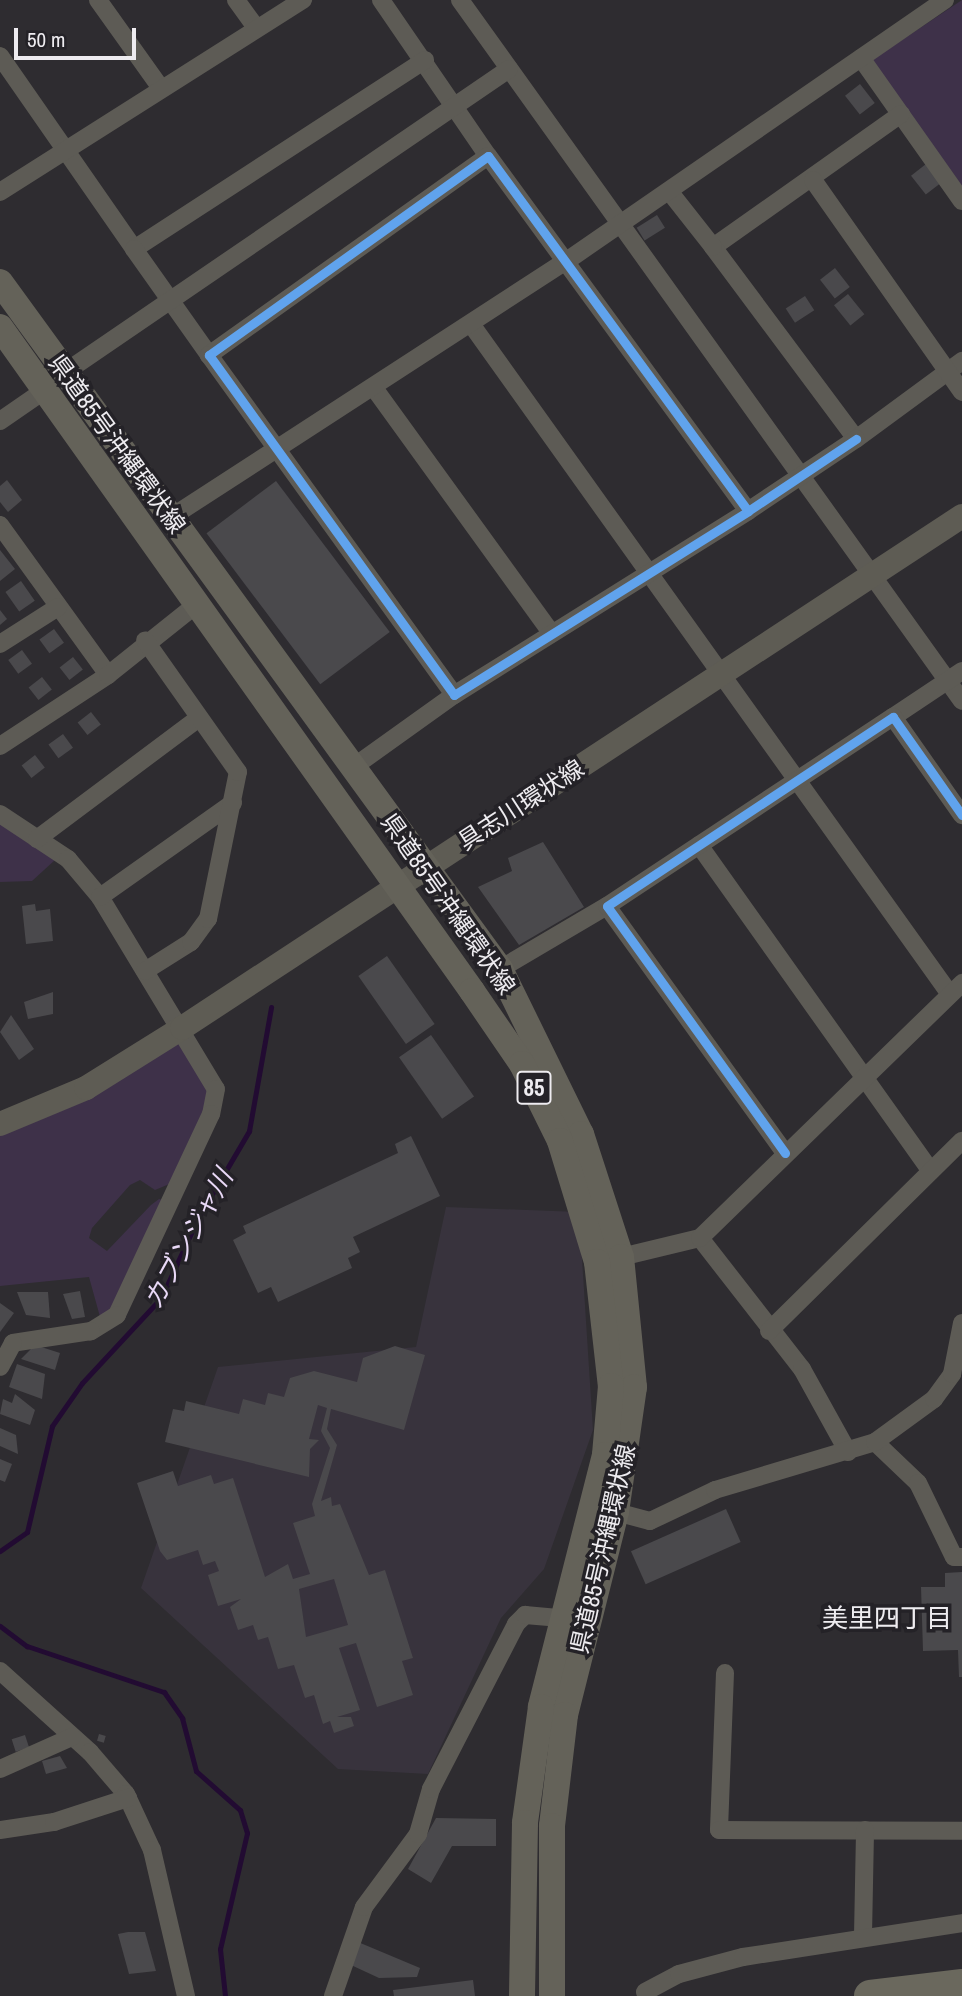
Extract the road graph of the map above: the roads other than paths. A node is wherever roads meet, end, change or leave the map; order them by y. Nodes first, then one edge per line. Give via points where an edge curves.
1 (98, 0) edge
2 (236, 0) edge
3 (303, 0) edge
4 (381, 0) edge
5 (460, 0) edge
6 (945, 0) edge
7 (255, 26) junction
8 (0, 56) edge
9 (861, 58) junction
10 (425, 60) junction
11 (509, 69) junction
12 (160, 87) junction
13 (456, 104) junction
14 (901, 114) junction
15 (66, 149) junction
16 (488, 156) junction
17 (813, 180) junction
18 (669, 191) junction
19 (0, 192) edge
20 (962, 201) edge
21 (621, 224) junction
22 (713, 247) junction
23 (134, 249) junction
24 (568, 260) junction
25 (0, 282) edge
26 (171, 302) junction
27 (471, 324) junction
28 (0, 327) edge
29 (209, 355) junction
30 (955, 366) edge
31 (54, 381) junction
32 (374, 388) junction
33 (962, 392) edge
34 (0, 421) edge
35 (856, 439) junction
36 (279, 449) junction
37 (804, 475) junction
38 (748, 512) junction
39 (962, 516) edge
40 (170, 518) junction
41 (1, 529) edge
42 (651, 569) junction
43 (870, 577) junction
44 (197, 604) junction
45 (58, 607) junction
46 (550, 631) junction
47 (145, 640) junction
48 (0, 644) edge
49 (725, 674) junction
50 (108, 675) junction
51 (955, 676) edge
52 (454, 695) junction
53 (962, 701) edge
54 (892, 717) junction
55 (199, 718) junction
56 (0, 746) edge
57 (352, 768) junction
58 (797, 780) junction
59 (233, 803) junction
60 (0, 814) edge
61 (962, 815) edge
62 (37, 839) junction
63 (699, 845) junction
64 (425, 867) junction
65 (395, 885) junction
66 (100, 897) junction
67 (607, 906) junction
68 (500, 969) junction
69 (145, 971) junction
70 (955, 988) edge
71 (182, 1028) junction
72 (861, 1076) junction
73 (0, 1124) edge
74 (962, 1141) edge
75 (785, 1153) junction
76 (931, 1171) junction
77 (701, 1238) junction
78 (621, 1257) junction
79 (962, 1323) edge
80 (769, 1331) junction
81 (0, 1367) edge
82 (876, 1442) junction
83 (848, 1452) junction
84 (616, 1512) junction
85 (962, 1557) edge
86 (561, 1618) junction
87 (0, 1671) edge
88 (725, 1673) dead end
89 (72, 1737) junction
90 (0, 1769) edge
91 (128, 1798) junction
92 (0, 1830) edge
93 (866, 1830) junction
94 (962, 1831) edge
95 (962, 1923) edge
96 (863, 1936) junction
97 (962, 1985) edge
98 (645, 1992) dead end
99 (901, 1994) edge
100 (186, 1996) edge
101 (333, 1996) edge
102 (522, 1996) edge
103 (552, 1996) edge
104 (870, 1996) edge

1 - 12 street
2 - 7 street
3 - 7 street
4 - 10 street
5 - 11 street
6 - 9 street
7 - 12 street
8 - 15 street
9 - 14 street
9 - 18 street
10 - 13 street
10 - 23 street
11 - 13 street
11 - 21 street
12 - 15 street
13 - 16 street
13 - 26 street
14 - 17 street
14 - 20 street
15 - 19 street
15 - 23 street
16 - 24 street
16 - 29 street
17 - 22 street
17 - 30 street
18 - 21 street
18 - 22 street
21 - 24 street
21 - 37 street
22 - 35 street
23 - 26 street
24 - 27 street
24 - 38 street
25 - 31 main road, 県道85号沖縄環状線 / 85
26 - 29 street
26 - 31 street
27 - 32 street
27 - 42 street
28 - 31 main road, 県道85号沖縄環状線 / 85
29 - 36 street
30 - 33 street
30 - 35 street
31 - 34 street
31 - 40 main road, 県道85号沖縄環状線 / 85
31 - 44 main road, 県道85号沖縄環状線 / 85
32 - 36 street
32 - 46 street
35 - 37 street
36 - 40 street
36 - 52 street
37 - 38 street
37 - 43 street
38 - 42 street
39 - 43 main road, 具志川環状線
40 - 57 main road, 県道85号沖縄環状線 / 85
41 - 45 street
42 - 46 street
42 - 49 street
43 - 49 main road, 具志川環状線
43 - 51 street
44 - 47 street
44 - 65 main road, 県道85号沖縄環状線 / 85
45 - 48 street
45 - 50 street
46 - 52 street
47 - 50 street
47 - 55 street
49 - 58 street
49 - 64 main road, 具志川環状線
50 - 56 street
51 - 53 street
51 - 54 street
52 - 57 street
54 - 58 street
54 - 61 street
55 - 59 street via 238,772
55 - 62 street
57 - 64 main road, 県道85号沖縄環状線 / 85
58 - 63 street
58 - 70 street
59 - 66 street
59 - 69 street via 208,919 191,942
60 - 62 street
62 - 66 street via 68,859
63 - 67 street
63 - 72 street
64 - 65 main road, 具志川環状線
64 - 68 main road, 県道85号沖縄環状線 / 85
65 - 71 main road, 具志川環状線
65 - 86 main road, 県道85号沖縄環状線 / 85 via 522,1064 560,1141 597,1262 611,1386 605,1455
66 - 69 street
67 - 68 street
67 - 75 street
68 - 78 main road, 県道85号沖縄環状線 / 85 via 581,1134
69 - 71 street
70 - 72 street
71 - 73 main road, 具志川環状線 via 86,1087
71 - 81 street via 216,1089 211,1114 117,1315 102,1324 13,1343
72 - 75 street
72 - 76 street
74 - 76 street
75 - 77 street
76 - 80 street
77 - 78 street
77 - 80 street
78 - 84 main road, 県道85号沖縄環状線 / 85 via 634,1387
79 - 82 street via 952,1374 934,1399
80 - 83 street via 802,1369
82 - 83 street
82 - 85 street via 918,1483 954,1557
83 - 84 street via 715,1490 650,1521
84 - 103 main road, 県道85号沖縄環状線 / 85 via 565,1715 552,1826
86 - 101 street via 525,1615 516,1624 430,1789 418,1834 364,1907
86 - 102 main road, 県道85号沖縄環状線 / 85 via 525,1823
87 - 89 street
88 - 93 street via 719,1830
89 - 90 street
89 - 91 street
91 - 92 street via 54,1822
91 - 100 street via 152,1850
93 - 94 street
93 - 96 street
95 - 96 street
96 - 98 street via 679,1974
97 - 99 highway
99 - 104 highway

